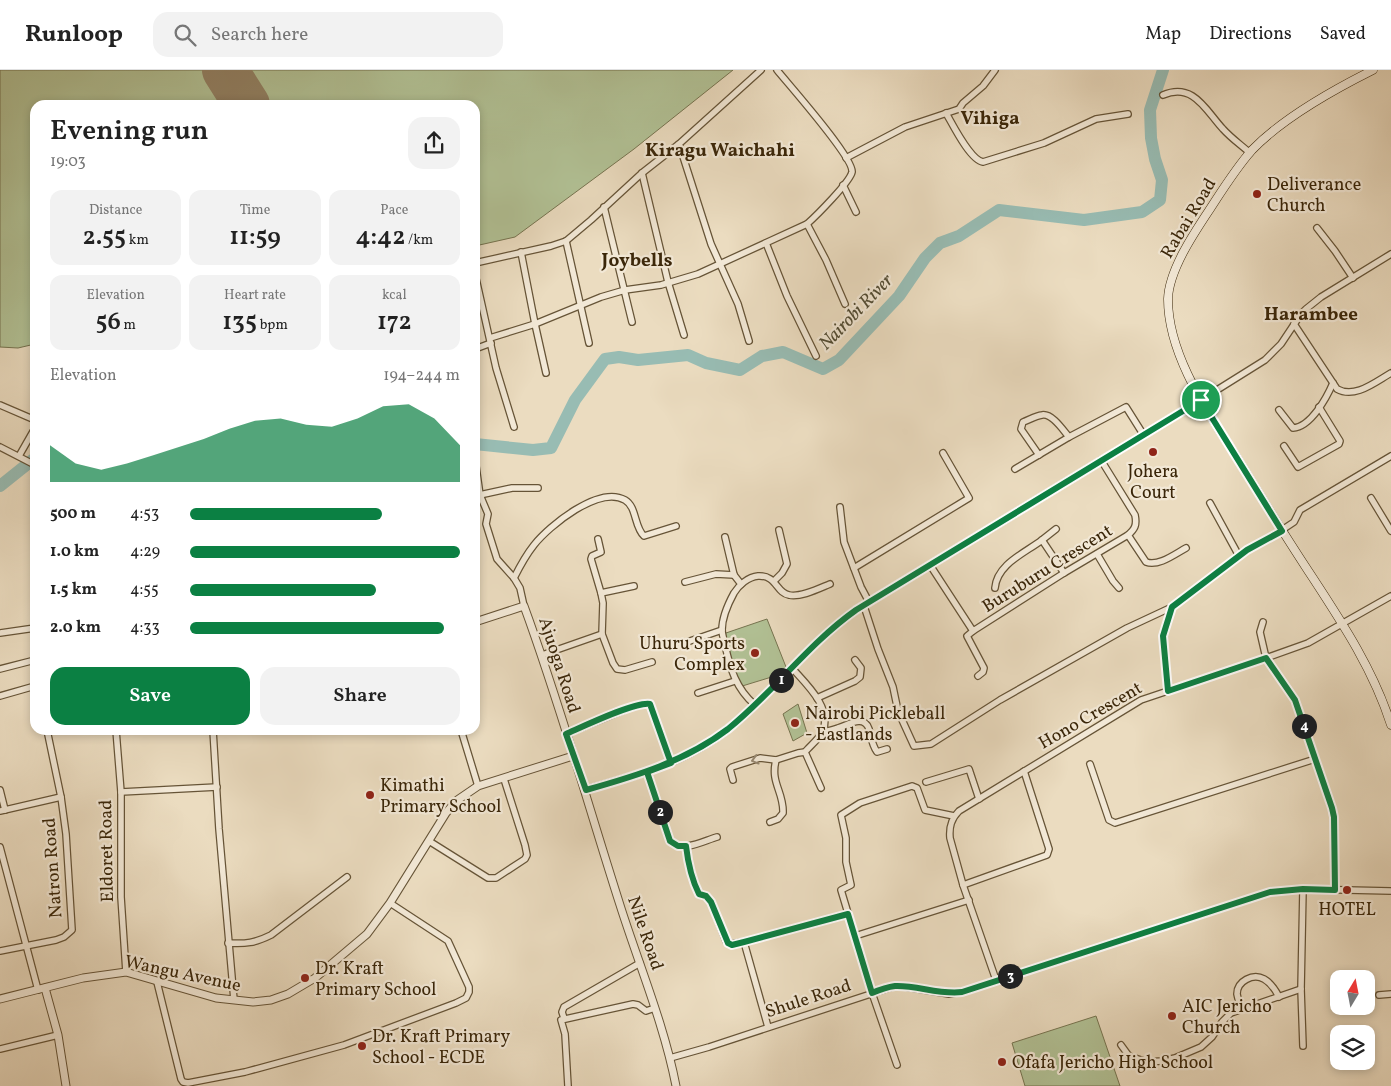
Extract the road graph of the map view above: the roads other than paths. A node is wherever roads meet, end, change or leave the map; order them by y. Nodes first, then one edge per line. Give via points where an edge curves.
1 (761, 70) edge
2 (777, 70) edge
3 (995, 70) edge
4 (1373, 70) edge
5 (1163, 95) dead end
6 (946, 113) junction
7 (1128, 114) dead end
8 (679, 144) junction
9 (1250, 153) junction
10 (846, 158) junction
11 (642, 173) junction
12 (843, 185) junction
13 (604, 207) junction
14 (856, 212) dead end
15 (807, 224) junction
16 (1317, 228) dead end
17 (566, 241) junction
18 (766, 243) junction
19 (521, 252) junction
20 (1391, 254) edge
21 (480, 262) edge
22 (720, 264) junction
23 (1353, 278) junction
24 (668, 282) junction
25 (625, 290) junction
26 (480, 296) edge
27 (845, 304) dead end
28 (581, 306) junction
29 (632, 322) dead end
30 (534, 324) junction
31 (1294, 324) junction
32 (684, 335) dead end
33 (490, 340) junction
34 (749, 340) dead end
35 (589, 343) dead end
36 (480, 347) edge
37 (816, 356) dead end
38 (546, 373) dead end
39 (1391, 373) edge
40 (1333, 383) junction
41 (1201, 400) junction
42 (0, 405) edge
43 (1319, 408) junction
44 (1279, 410) dead end
45 (30, 418) edge
46 (514, 427) dead end
47 (1143, 434) junction
48 (1069, 437) junction
49 (30, 438) edge
50 (0, 446) edge
51 (1284, 446) dead end
52 (943, 453) dead end
53 (1038, 455) junction
54 (1391, 456) edge
55 (20, 457) junction
56 (1101, 460) junction
57 (30, 463) edge
58 (1015, 469) dead end
59 (538, 488) dead end
60 (480, 496) edge
61 (1371, 498) dead end
62 (480, 500) edge
63 (1210, 503) dead end
64 (840, 507) dead end
65 (676, 526) dead end
66 (1056, 529) dead end
67 (779, 530) dead end
68 (1282, 530) junction
69 (1391, 531) edge
70 (1128, 536) junction
71 (725, 537) dead end
72 (598, 539) dead end
73 (1042, 540) junction
74 (1186, 548) dead end
75 (1096, 554) junction
76 (1239, 556) junction
77 (930, 565) junction
78 (854, 568) junction
79 (1064, 572) junction
80 (734, 575) junction
81 (514, 578) junction
82 (774, 581) junction
83 (685, 582) dead end
84 (741, 584) junction
85 (830, 584) dead end
86 (634, 586) dead end
87 (995, 588) dead end
88 (1119, 588) dead end
89 (602, 593) junction
90 (1391, 596) edge
91 (866, 604) junction
92 (524, 606) junction
93 (1172, 607) junction
94 (480, 620) edge
95 (1263, 622) dead end
96 (1343, 624) junction
97 (30, 629) edge
98 (722, 630) junction
99 (973, 631) junction
100 (0, 633) edge
101 (602, 634) junction
102 (687, 642) dead end
103 (542, 655) junction
104 (1266, 658) junction
105 (855, 660) dead end
106 (30, 661) edge
107 (652, 662) dead end
108 (792, 668) junction
109 (0, 669) edge
110 (978, 676) dead end
111 (735, 680) junction
112 (30, 687) edge
113 (1168, 691) junction
114 (698, 693) dead end
115 (0, 696) edge
116 (817, 698) junction
117 (755, 705) junction
118 (1391, 725) edge
119 (822, 732) junction
120 (566, 734) junction
121 (47, 735) edge
122 (116, 735) edge
123 (214, 735) edge
124 (463, 735) edge
125 (887, 749) dead end
126 (805, 752) junction
127 (573, 756) junction
128 (1316, 759) junction
129 (776, 760) junction
130 (671, 763) junction
131 (1090, 764) dead end
132 (1024, 771) junction
133 (647, 772) junction
134 (504, 779) junction
135 (733, 780) dead end
136 (926, 782) dead end
137 (478, 786) junction
138 (217, 787) junction
139 (821, 788) dead end
140 (0, 790) edge
141 (586, 790) junction
142 (121, 792) junction
143 (61, 797) junction
144 (979, 798) junction
145 (2, 810) edge
146 (954, 816) junction
147 (770, 822) dead end
148 (717, 837) dead end
149 (429, 841) junction
150 (686, 846) junction
151 (0, 847) edge
152 (347, 878) dead end
153 (963, 885) junction
154 (1303, 889) junction
155 (1335, 890) junction
156 (1391, 891) edge
157 (969, 900) junction
158 (390, 903) junction
159 (848, 914) junction
160 (855, 936) junction
161 (744, 942) junction
162 (228, 943) junction
163 (25, 945) junction
164 (0, 951) edge
165 (640, 963) junction
166 (126, 972) junction
167 (996, 980) junction
168 (157, 982) junction
169 (42, 989) junction
170 (1301, 989) junction
171 (872, 993) junction
172 (1391, 994) edge
173 (1379, 995) dead end
174 (1279, 997) junction
175 (0, 999) edge
176 (234, 1000) junction
177 (655, 1008) junction
178 (1241, 1010) junction
179 (564, 1018) junction
180 (768, 1027) junction
181 (58, 1035) junction
182 (1121, 1045) dead end
183 (1303, 1046) dead end
184 (0, 1049) edge
185 (670, 1058) junction
186 (897, 1066) dead end
187 (66, 1086) edge
188 (568, 1086) edge
189 (676, 1086) edge

1 - 8 street
2 - 10 street
3 - 6 street via 959,109
4 - 9 main road, Rabai Road via 1288,121
5 - 9 street via 1176,92 1198,100
6 - 7 street via 968,150 975,159 983,162 1044,142 1096,119
6 - 10 street via 905,127
8 - 11 street
8 - 22 street
9 - 41 main road, Rabai Road via 1227,182 1174,269 1168,298 1177,349
10 - 12 street via 852,170
11 - 13 street
11 - 24 street
12 - 14 street
12 - 15 street
13 - 17 street
13 - 25 street
15 - 18 street
15 - 27 street
16 - 23 street
17 - 19 street
17 - 28 street
18 - 22 street
18 - 37 street
19 - 21 street
19 - 30 street
20 - 23 street
22 - 24 street
22 - 34 street via 738,304
23 - 31 street via 1314,303
24 - 25 street
24 - 32 street
25 - 28 street
25 - 29 street
26 - 33 street
28 - 30 street
28 - 35 street
30 - 33 street
30 - 38 street
31 - 40 street
31 - 41 street via 1265,360
33 - 36 street
33 - 46 street
39 - 40 street via 1352,393 1337,389
40 - 43 street
41 - 47 street
41 - 68 main road, Rabai Road
42 - 45 street
43 - 44 street via 1297,428
43 - 51 street via 1339,444 1298,468
47 - 48 street via 1126,407
47 - 56 street
48 - 53 street
48 - 53 street via 1047,415 1023,422 1021,428
49 - 55 street
50 - 55 street
52 - 78 street via 969,498
53 - 58 street
54 - 68 street via 1300,510 1294,522
55 - 57 street
56 - 70 street, Buruburu Crescent via 1135,515 1134,530
56 - 77 street
59 - 60 street via 512,488
61 - 69 street
62 - 81 street, Ajuoga Road via 488,514 486,524 497,559
63 - 76 street
64 - 78 street via 844,542
65 - 81 street via 644,536 631,505 626,501 615,497 595,500 570,512 535,543
66 - 73 street
67 - 82 street via 787,564
68 - 76 street
68 - 96 main road, Rabai Road
70 - 74 street via 1146,562 1153,564
70 - 75 street, Buruburu Crescent
71 - 80 street
72 - 89 street via 601,552 591,559
73 - 79 street
73 - 87 street via 1000,571
75 - 79 street, Buruburu Crescent
75 - 88 street
76 - 93 street
77 - 91 street
77 - 99 street, Buruburu Crescent
78 - 91 street
79 - 99 street, Buruburu Crescent
80 - 83 street via 716,574
80 - 84 street
81 - 92 street, Ajuoga Road
82 - 84 street via 758,576
82 - 85 street via 784,593 794,596
84 - 98 street via 725,613
86 - 89 street
89 - 101 street
90 - 96 street, Hono Crescent
91 - 93 street via 898,711 914,746 931,744 1008,695 1127,628
91 - 108 street via 835,625
92 - 94 street, Ajuoga Road
92 - 103 street, Ajuoga Road
93 - 113 street via 1163,636
95 - 104 street via 1260,632
96 - 104 street, Hono Crescent via 1308,643
96 - 118 main road, Rabai Road via 1373,680
97 - 100 street
98 - 102 street
98 - 111 street
99 - 110 street via 967,636 982,665 983,672
101 - 103 street
101 - 107 street via 616,669 625,670
103 - 120 street, Ajuoga Road
104 - 113 street, Hono Crescent
104 - 128 street via 1295,700
105 - 116 street via 860,668 860,677
106 - 109 street
108 - 116 street
108 - 117 street
111 - 114 street
111 - 117 street via 746,698
112 - 115 street
113 - 132 street, Hono Crescent via 1134,703
116 - 119 street via 825,718
117 - 130 street via 728,729
119 - 125 street via 856,721 863,722 877,752
119 - 126 street
120 - 127 street, Ajuoga Road
120 - 130 street via 648,703
121 - 143 street, Natron Road
122 - 142 street, Eldoret Road
123 - 138 street
124 - 137 street
126 - 129 street
126 - 139 street
127 - 134 street, Wangu Avenue
127 - 141 street, Ajuoga Road
128 - 131 street via 1115,823 1109,820
128 - 155 street via 1334,817
129 -> 135 street via 760,758 732,767
129 - 147 street via 774,780 781,795 783,813
130 - 133 street
132 - 144 street, Hono Crescent
132 - 153 street via 1049,849 1047,855
133 - 141 street
133 - 150 street via 670,841
134 - 137 street, Wangu Avenue
134 - 149 street via 526,845 525,859 496,878 488,878
136 - 144 street via 968,769
137 - 149 street, Wangu Avenue via 456,800
138 - 142 street
138 - 162 street
140 - 145 street
141 - 165 street, Nile Road
142 - 166 street, Eldoret Road
143 - 145 street
143 - 163 street, Natron Road via 72,930 56,940
144 - 146 street, Hono Crescent
146 - 153 street via 950,838
146 - 159 street via 925,810 917,788 912,786 860,803 842,813 851,885 841,890
148 - 150 street
149 - 158 street, Wangu Avenue
150 - 161 street via 694,885 699,894 711,902 726,941 732,945
151 - 163 street
152 - 162 street via 271,935 249,944
153 - 157 street
154 - 155 street, Shule Road
154 - 167 street, Shule Road via 1270,892
154 - 170 street
155 - 156 street, Shule Road
157 - 160 street
157 - 167 street
158 - 168 street via 448,941 467,980 469,992 466,998 344,1045 245,1072 188,1083 181,1079
158 - 176 street, Wangu Avenue via 367,934 302,986 271,1000
159 - 160 street
159 - 161 street
160 - 171 street
161 - 180 street
162 - 176 street
163 - 164 street, Natron Road
163 - 169 street
165 - 177 street, Nile Road
165 - 179 street via 564,1007
166 - 168 street, Wangu Avenue
166 - 169 street, Wangu Avenue via 83,978
167 - 171 street, Shule Road via 955,993 900,986
168 - 176 street, Wangu Avenue
169 - 175 street, Wangu Avenue
169 - 181 street
170 - 174 street
170 - 183 street
171 - 180 street, Shule Road
171 - 186 street
172 - 173 street
174 - 178 street
174 - 178 street via 1272,985 1262,978 1249,978 1242,982 1237,994
177 - 179 street via 646,1011 633,1004
177 - 185 street, Nile Road
178 - 182 street via 1228,1015 1202,1047 1175,1058 1147,1062 1129,1056
179 - 188 street via 560,1021
180 - 185 street, Shule Road
181 - 184 street
181 - 187 street
185 - 189 street, Nile Road

